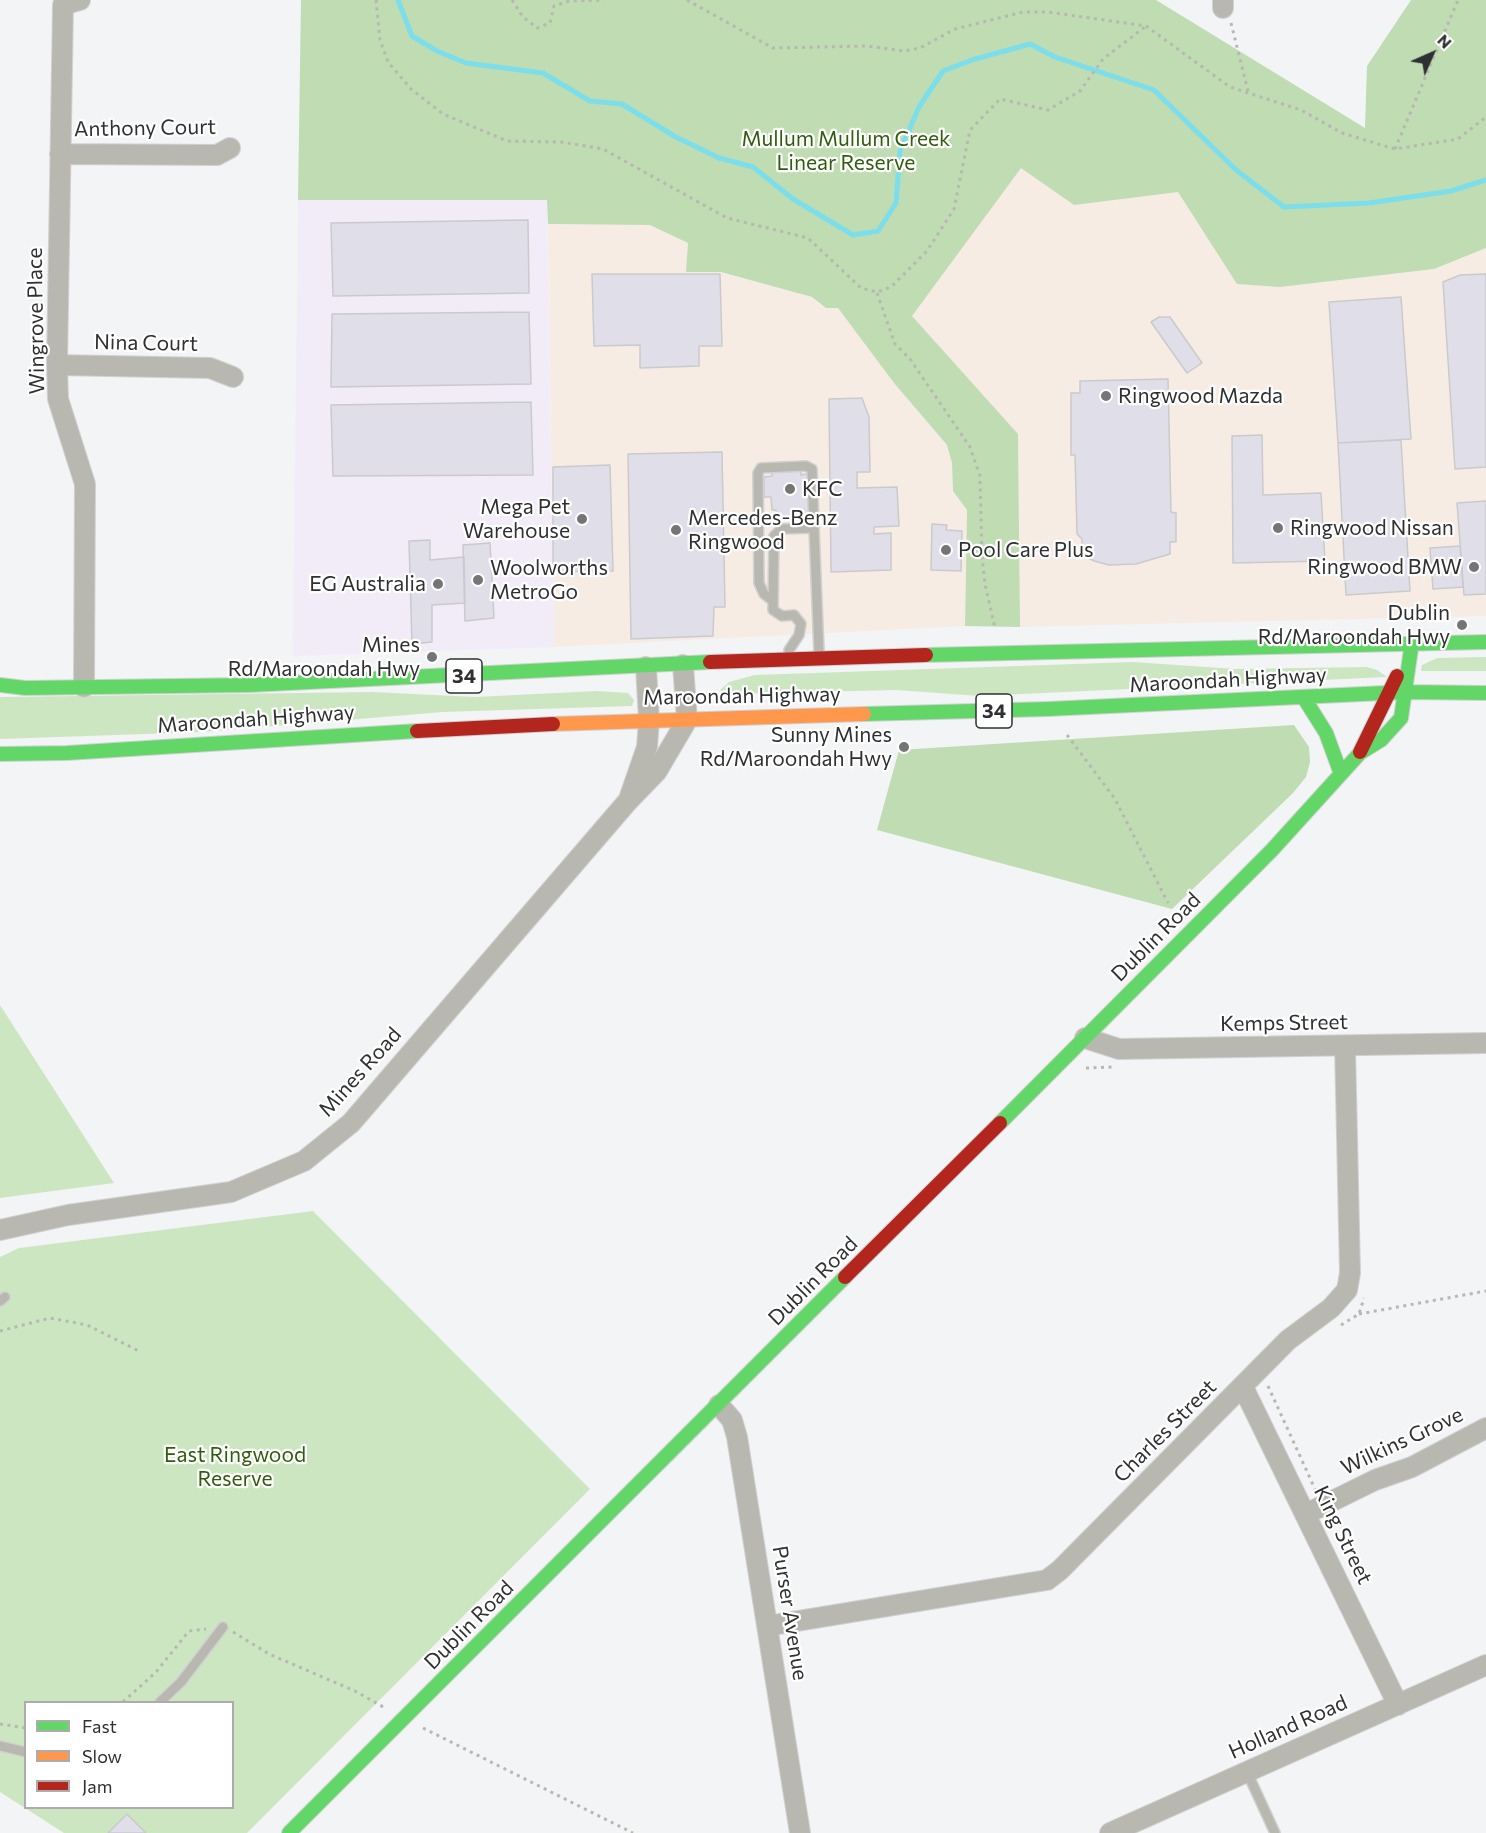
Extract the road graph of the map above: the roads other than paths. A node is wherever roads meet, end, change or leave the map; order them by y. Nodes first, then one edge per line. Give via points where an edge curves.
1 (80, 0) edge
2 (230, 148) dead end
3 (60, 154) junction
4 (57, 365) junction
5 (233, 377) dead end
6 (814, 528) junction
7 (773, 601) junction
8 (1412, 642) junction
9 (1486, 642) edge
10 (819, 657) junction
11 (783, 659) junction
12 (683, 665) junction
13 (646, 667) junction
14 (0, 686) edge
15 (84, 687) junction
16 (1405, 692) junction
17 (1389, 693) junction
18 (1486, 693) edge
19 (1304, 698) junction
20 (649, 720) junction
21 (687, 720) junction
22 (1360, 753) junction
23 (0, 754) edge
24 (1341, 774) junction
25 (628, 801) junction
26 (1085, 1038) junction
27 (1486, 1043) edge
28 (1345, 1046) junction
29 (0, 1230) edge
30 (1243, 1387) junction
31 (719, 1405) junction
32 (1486, 1428) edge
33 (1315, 1510) junction
34 (767, 1626) junction
35 (223, 1627) road end
36 (1486, 1665) edge
37 (161, 1701) edge
38 (1398, 1705) junction
39 (0, 1746) edge
40 (24, 1752) edge
41 (1247, 1772) junction
42 (289, 1833) edge
43 (800, 1833) edge
44 (1110, 1833) edge
45 (1275, 1833) edge

1 - 3 street, Wingrove Place via 63,5
2 - 3 street, Anthony Court via 217,155
3 - 4 street, Wingrove Place
4 - 5 street, Nina Court via 210,369
4 - 15 street, Wingrove Place via 58,399 86,483
6 - 7 lane via 781,529 774,536
6 - 7 lane via 812,469 761,468 759,583
6 - 10 lane
7 - 11 lane via 773,610 782,616 794,615 801,624
8 - 9 main road, Maroondah Highway / 34
8 - 10 main road, Maroondah Highway / 34
8 - 16 main road, Dublin Road
8 - 17 main road, Dublin Road
10 - 11 main road, Maroondah Highway / 34
11 - 12 main road, Maroondah Highway / 34
12 - 13 main road, Maroondah Highway / 34
12 - 21 street
13 - 15 main road, Maroondah Highway / 34
13 - 20 street, Mines Road
14 - 15 main road, Maroondah Highway / 34
16 - 17 main road, Maroondah Highway / 34
16 - 18 main road, Maroondah Highway / 34
16 - 22 main road, Dublin Road via 1401,718 1381,740
17 - 19 main road, Maroondah Highway / 34
17 - 22 main road, Dublin Road
19 - 21 main road, Maroondah Highway / 34
19 - 24 main road via 1326,733
20 - 21 main road, Maroondah Highway / 34
20 - 23 main road, Maroondah Highway / 34
20 - 25 street, Mines Road via 645,757
21 - 25 street, Mines Road via 657,771
22 - 24 main road, Dublin Road
24 - 26 main road, Dublin Road via 1272,850
25 - 29 street, Mines Road via 351,1123 304,1161 231,1192 68,1215
26 - 28 street, Kemps Street via 1119,1050
26 - 31 main road, Dublin Road
27 - 28 street, Kemps Street
28 - 30 street, Charles Street via 1350,1273 1347,1290 1331,1308 1288,1340
30 - 33 street, King Street
30 - 34 street, Charles Street via 1047,1580
31 - 34 street, Purser Avenue via 732,1420 737,1437
31 - 42 main road, Dublin Road
32 - 33 street, Wilkins Grove via 1412,1467 1375,1480
33 - 38 street, King Street
34 - 43 street, Purser Avenue
35 - 37 lane via 181,1682
36 - 38 street, Holland Road
38 - 41 street, Holland Road
39 - 40 lane
41 - 44 street, Holland Road
41 - 45 lane

